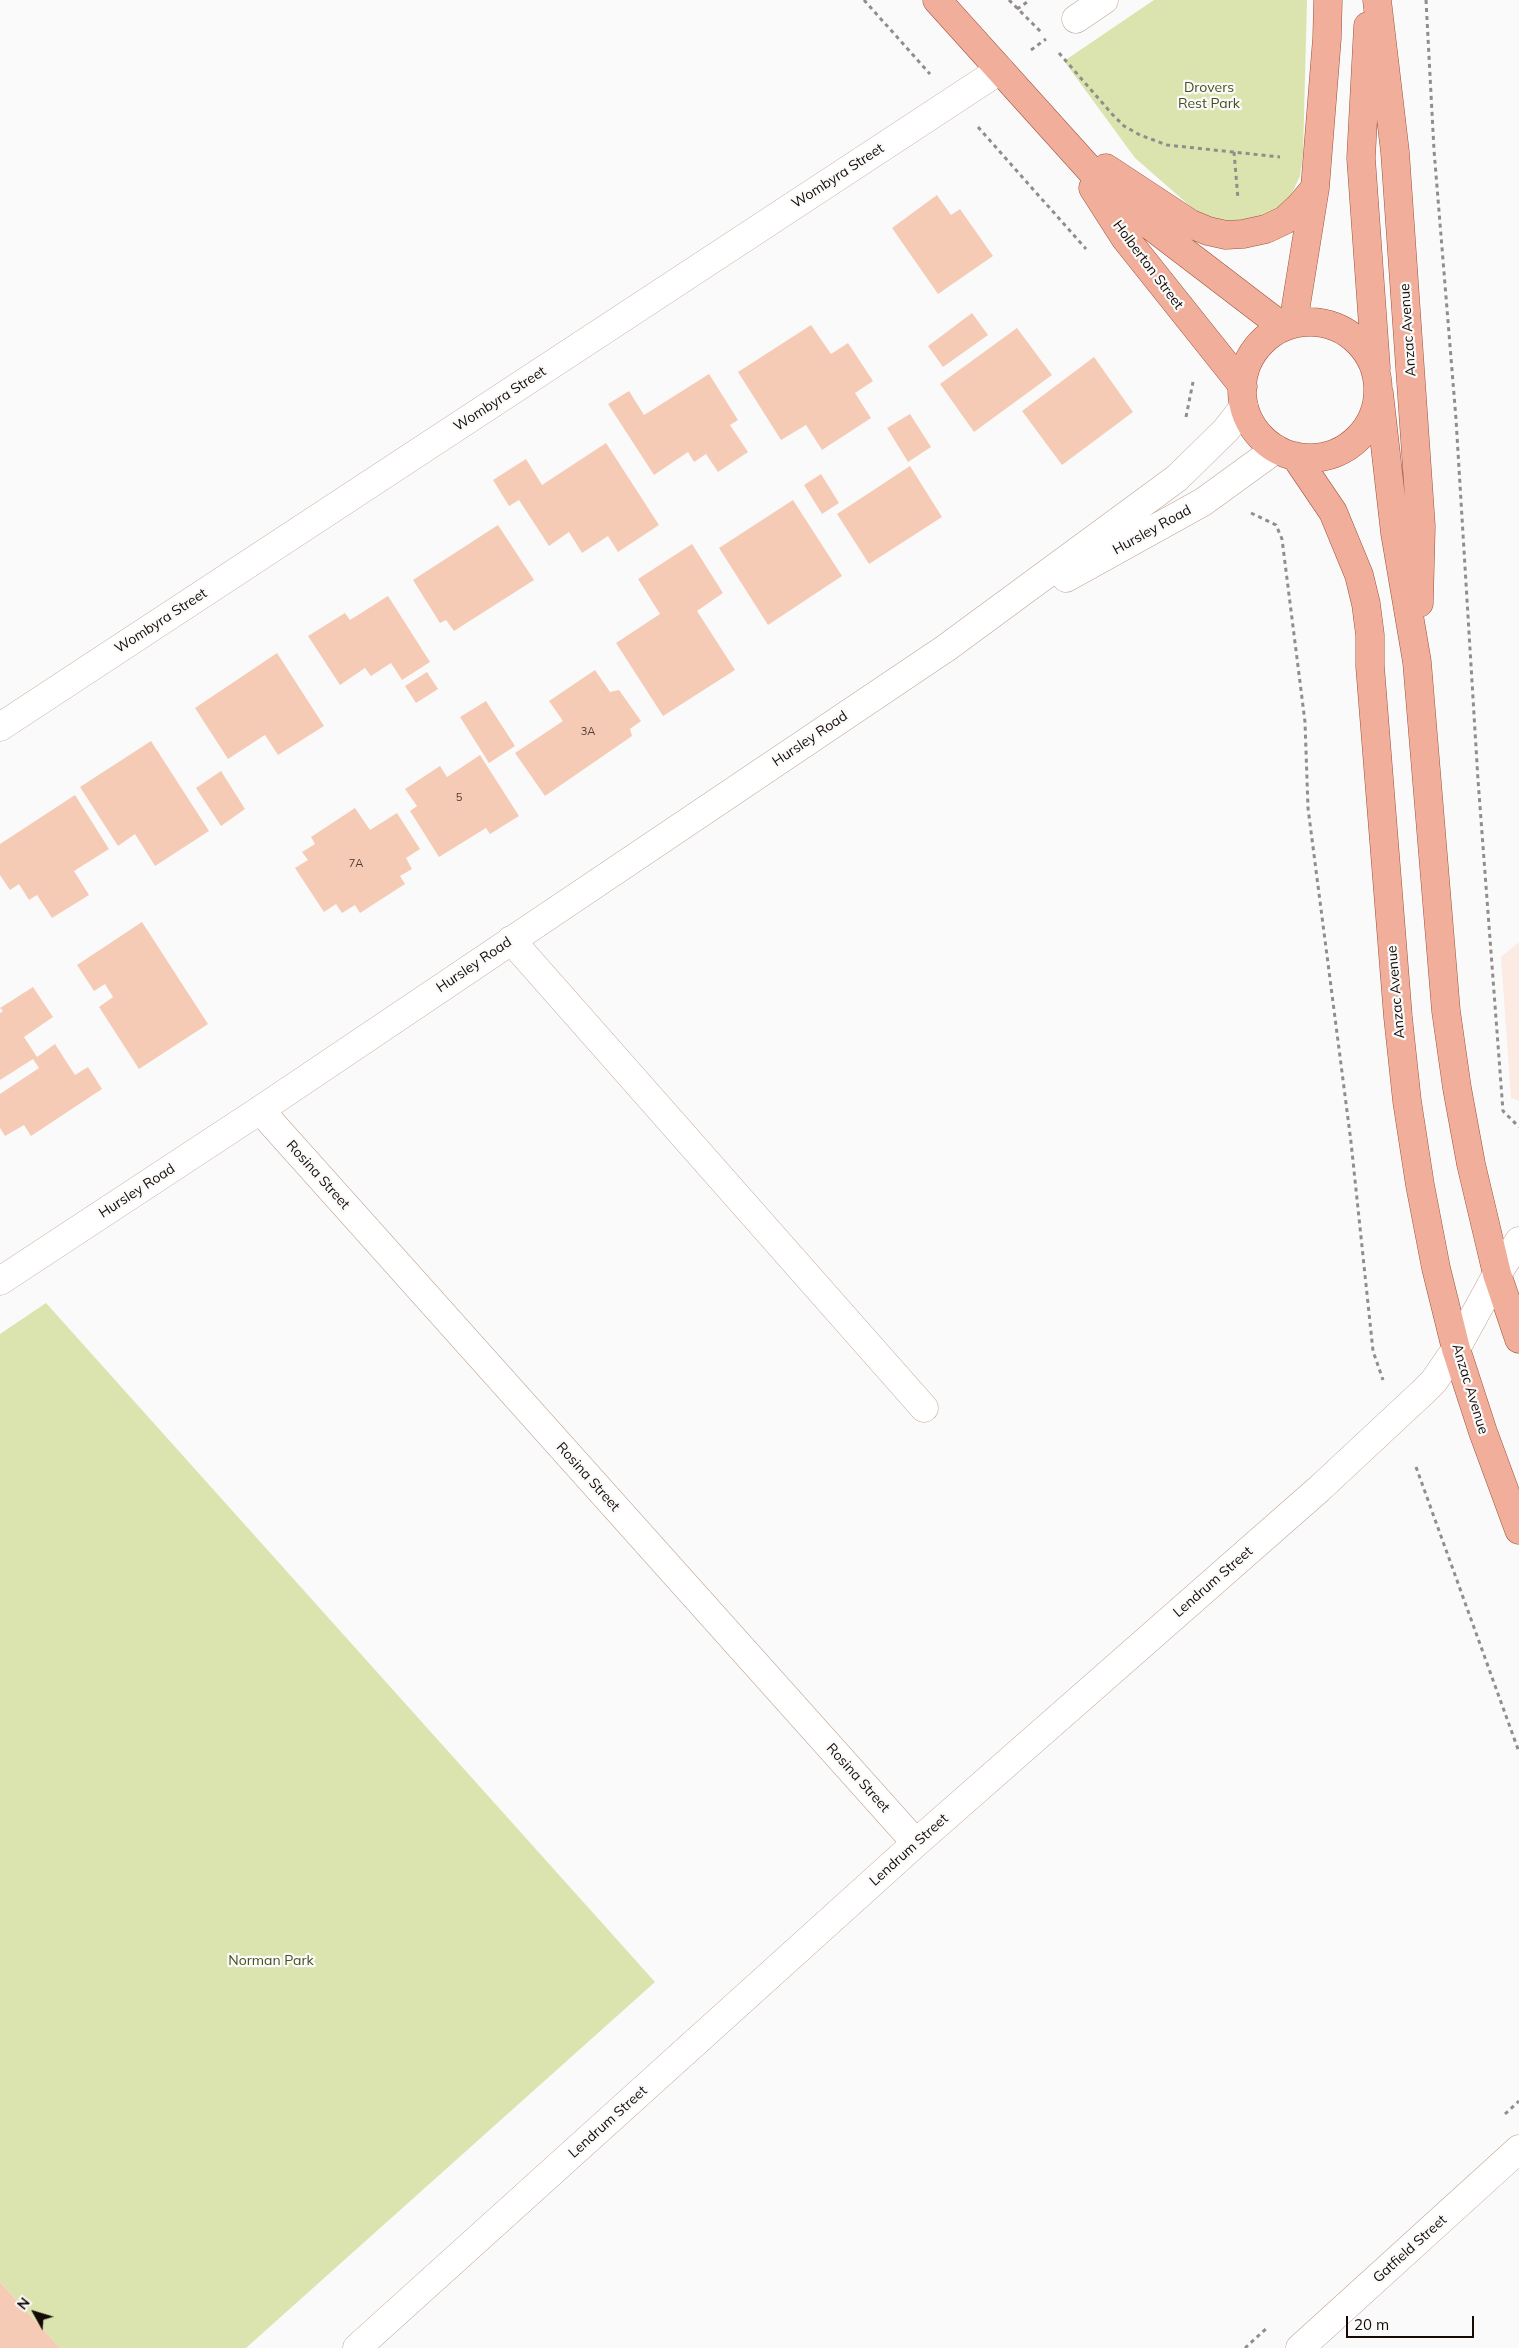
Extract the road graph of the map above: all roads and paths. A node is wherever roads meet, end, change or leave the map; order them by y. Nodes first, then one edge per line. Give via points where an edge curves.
1 (864, 0) edge
2 (937, 0) edge
3 (1009, 0) edge
4 (1030, 0) edge
5 (1104, 0) edge
6 (1328, 0) edge
7 (1369, 0) edge
8 (1377, 0) edge
9 (1426, 0) edge
10 (1017, 9) junction
11 (1076, 19) joint
12 (1047, 38) junction
13 (1000, 70) junction
14 (954, 100) junction
15 (1061, 138) junction
16 (1234, 152) junction
17 (1287, 158) dead end
18 (1315, 188) junction
19 (1239, 204) dead end
20 (1088, 252) dead end
21 (1288, 325) junction
22 (1195, 372) dead end
23 (1377, 383) junction
24 (1243, 396) junction
25 (1186, 420) dead end
26 (1285, 453) junction
27 (1250, 512) dead end
28 (946, 648) junction
29 (1417, 662) junction
30 (0, 727) edge
31 (511, 940) junction
32 (260, 1110) junction
33 (1519, 1127) edge
34 (1519, 1241) edge
35 (1497, 1274) junction
36 (0, 1281) edge
37 (1519, 1339) edge
38 (1456, 1349) junction
39 (1386, 1388) dead end
40 (924, 1408) dead end
41 (1416, 1467) dead end
42 (1519, 1530) edge
43 (1519, 1752) edge
44 (916, 1843) junction
45 (1519, 2150) edge
46 (357, 2348) edge
47 (1300, 2348) edge

1 - 14 path
2 - 13 main road, Holberton Street
3 - 10 path
4 - 10 path
5 - 11 street
6 - 18 main road
7 - 23 main road, Anzac Avenue via 1361,158
8 - 29 main road, Anzac Avenue via 1395,152 1421,526
9 - 33 path via 1503,1111
10 - 12 path
11 - 12 path
12 - 13 path
12 - 16 path via 1124,126 1167,145
13 - 14 street, Wombyra Street
13 - 15 main road, Holberton Street
14 - 20 path
14 - 30 street, Wombyra Street
15 - 18 main road, Holberton Street via 1208,232 1226,235 1266,229 1285,220
15 - 21 main road, Holberton Street via 1101,182 1143,220
15 - 24 main road, Holberton Street via 1125,238
16 - 17 path
16 - 19 path
18 - 21 main road
21 - 23 main road via 1314,321 1335,325 1353,336 1368,352
21 - 24 main road via 1267,337 1254,351 1246,367
22 - 25 path
23 - 26 main road via 1374,412 1365,430 1351,444 1334,454 1315,458
23 - 29 main road, Anzac Avenue via 1395,533
24 - 26 main road via 1251,423 1262,438
24 - 28 street, Hursley Road via 1226,430 1177,478
26 - 28 street, Hursley Road
26 - 38 main road, Anzac Avenue via 1332,512 1359,574 1366,604 1407,1101 1425,1212
27 - 39 path via 1276,525 1282,539 1305,722 1308,808 1334,999 1373,1351
28 - 31 street, Hursley Road
29 - 35 main road, Anzac Avenue via 1446,1011 1466,1135
31 - 32 street, Hursley Road
31 - 40 street
32 - 36 street, Hursley Road
32 - 44 street, Rosina Street
34 - 35 street, Lendrum Street
35 - 37 main road, Anzac Avenue
35 - 38 street, Lendrum Street
38 - 42 main road, Anzac Avenue
38 - 44 street, Lendrum Street via 1434,1381 1318,1489
41 - 43 path
44 - 46 street, Lendrum Street
45 - 47 street, Gatfield Street

